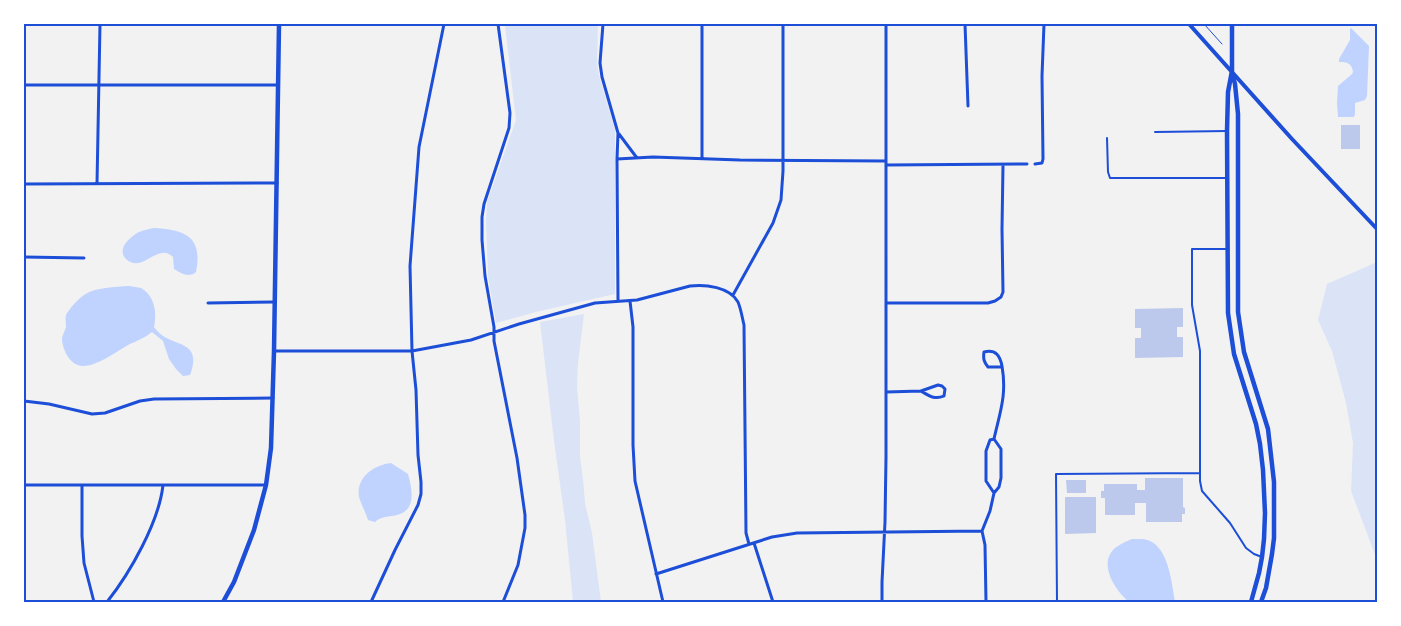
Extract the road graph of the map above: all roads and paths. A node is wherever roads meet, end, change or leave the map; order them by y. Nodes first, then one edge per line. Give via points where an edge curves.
1 (100, 24) edge
2 (280, 24) edge
3 (444, 24) edge
4 (498, 24) edge
5 (603, 24) edge
6 (702, 24) edge
7 (783, 24) edge
8 (886, 24) edge
9 (965, 24) edge
10 (1044, 24) edge
11 (1189, 24) edge
12 (1204, 24) edge
13 (1232, 24) edge
14 (1222, 44) dead end
15 (1232, 71) junction
16 (24, 85) edge
17 (99, 85) junction
18 (279, 85) junction
19 (968, 106) dead end
20 (1227, 131) junction
21 (1155, 132) dead end
22 (618, 133) junction
23 (1108, 138) dead end
24 (637, 158) junction
25 (702, 158) junction
26 (617, 159) junction
27 (783, 160) junction
28 (886, 163) junction
29 (1027, 164) dead end
30 (1035, 164) dead end
31 (1003, 165) junction
32 (1228, 167) junction
33 (1238, 167) junction
34 (1228, 178) junction
35 (1238, 178) junction
36 (277, 183) junction
37 (24, 184) edge
38 (97, 184) junction
39 (1377, 230) edge
40 (1228, 251) junction
41 (1238, 251) junction
42 (24, 257) edge
43 (84, 258) dead end
44 (733, 295) junction
45 (618, 301) junction
46 (630, 301) junction
47 (274, 302) junction
48 (208, 303) dead end
49 (886, 303) junction
50 (494, 333) junction
51 (412, 350) junction
52 (274, 351) junction
53 (1244, 352) junction
54 (1234, 354) junction
55 (1002, 367) junction
56 (921, 391) junction
57 (886, 392) junction
58 (273, 398) junction
59 (24, 402) edge
60 (994, 439) junction
61 (1273, 467) junction
62 (1263, 468) junction
63 (1200, 473) junction
64 (24, 485) edge
65 (82, 485) junction
66 (163, 485) junction
67 (266, 485) junction
68 (994, 494) junction
69 (982, 531) junction
70 (884, 532) junction
71 (752, 544) junction
72 (1262, 557) junction
73 (1272, 558) junction
74 (656, 574) junction
75 (94, 602) edge
76 (108, 602) edge
77 (223, 602) edge
78 (371, 602) edge
79 (503, 602) edge
80 (663, 602) edge
81 (773, 602) edge
82 (882, 602) edge
83 (986, 602) edge
84 (1057, 602) edge
85 (1251, 602) edge
86 (1261, 602) edge

1 - 17 street
2 - 18 main road
3 - 51 street via 418,161 410,266
4 - 50 street via 510,113 482,217 485,276
5 - 22 street via 602,77
6 - 25 street
7 - 27 street
8 - 28 street
9 - 19 street
10 - 30 street via 1044,159 1042,163
11 - 15 street
12 - 14 path
13 - 15 main road
15 - 20 main road
15 - 33 main road via 1237,98
15 - 39 street
16 - 17 street
17 - 18 street
17 - 38 street
18 - 36 main road
20 - 21 lane
20 - 32 main road
22 - 24 street
22 - 26 street
23 - 34 lane via 1110,178
24 - 25 street
24 - 26 street
25 - 27 street
26 - 45 street
27 - 28 street
27 - 44 street via 778,211
28 - 31 street
28 - 49 street
29 - 31 street
31 - 49 street via 1003,292 1000,297 988,303
32 - 33 main road
32 - 34 main road
33 - 35 main road
34 - 35 main road
34 - 40 main road
35 - 41 main road
36 - 38 street
36 - 47 main road
37 - 38 street
40 - 41 main road
40 - 54 main road via 1228,313
40 - 63 lane via 1192,249 1192,305 1200,359
41 - 53 main road via 1238,312
42 - 43 street
44 - 46 street via 708,285 699,285
44 - 71 street via 744,325 746,533
45 - 46 street
45 - 50 street via 595,304
46 - 74 street via 635,481
47 - 48 street
47 - 52 main road
49 - 57 street
50 - 51 street
50 - 79 street via 525,515 518,565
51 - 52 street
51 - 78 street via 421,494
52 - 58 main road
53 - 54 main road
53 - 61 main road via 1268,430
54 - 62 main road via 1256,424
55 - 55 street via 988,367 984,363 984,352 999,355
55 - 60 street via 1005,390
56 - 56 street via 931,398 939,398 946,392 938,385
56 - 57 street
57 - 70 street
58 - 59 street via 154,399 92,414
58 - 67 main road
60 - 68 street via 1001,449 1002,466
60 - 68 street via 987,445 986,481
61 - 62 main road
61 - 73 main road
62 - 72 main road
63 - 72 lane via 1202,491 1230,523 1246,548
63 - 84 lane via 1056,474
64 - 65 street
65 - 66 street
65 - 75 street via 84,563
66 - 67 street
66 - 76 street via 159,508 149,531 131,568
67 - 77 main road via 249,546
68 - 69 street
69 - 70 street
69 - 83 street
70 - 71 street via 797,533
70 - 82 street
71 - 74 street
71 - 81 street
72 - 73 main road
72 - 85 main road
73 - 86 main road
74 - 80 street

